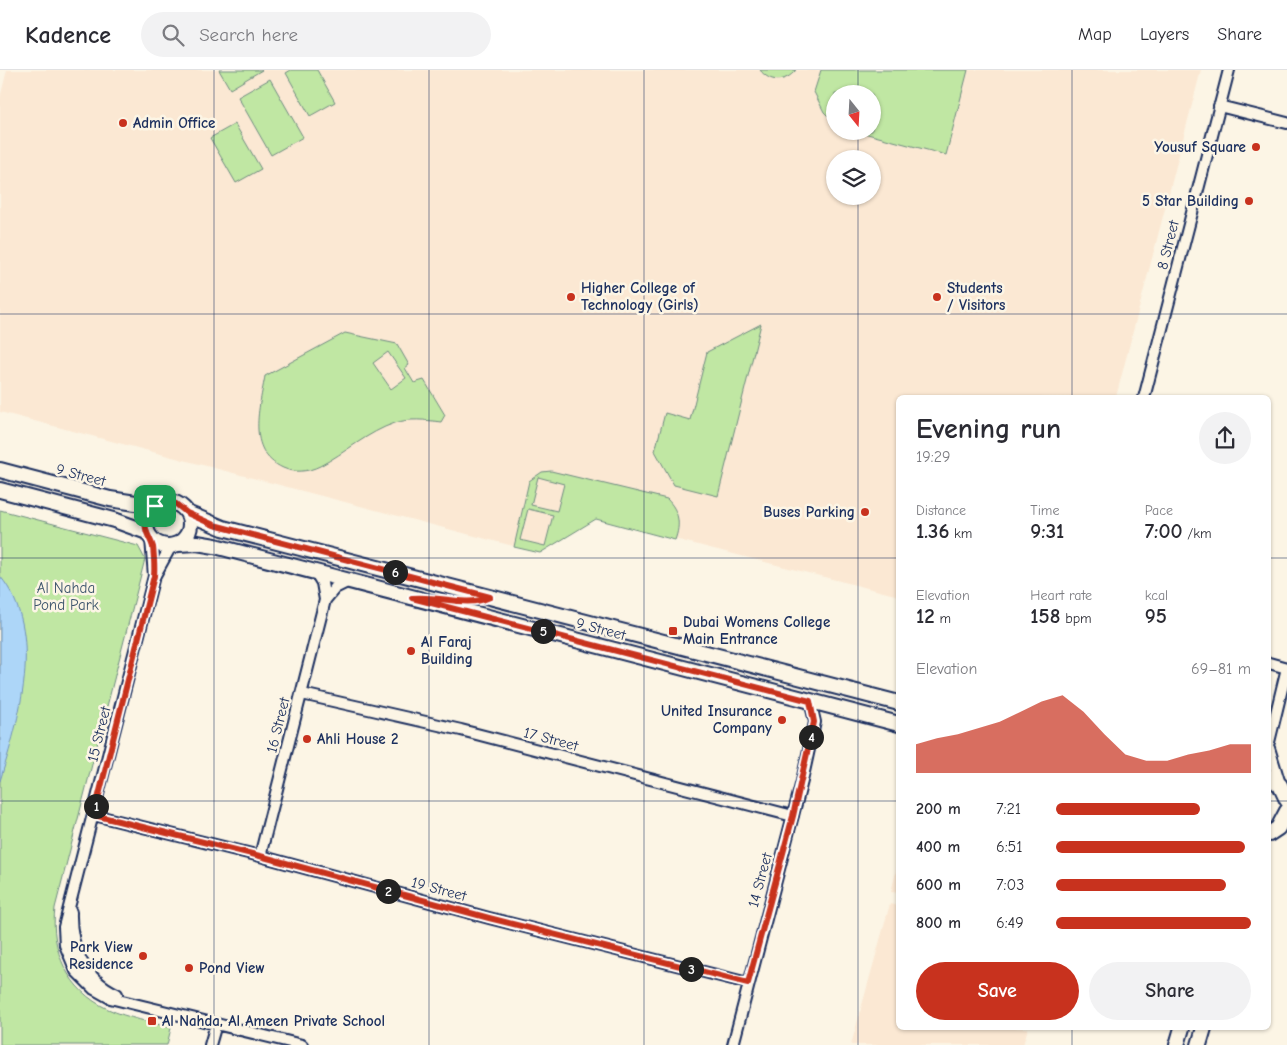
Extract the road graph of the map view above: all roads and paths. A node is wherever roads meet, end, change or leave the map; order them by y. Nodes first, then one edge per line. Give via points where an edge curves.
1 (1229, 70) edge
2 (1219, 106) junction
3 (1287, 123) edge
4 (1145, 395) edge
5 (0, 470) edge
6 (0, 490) edge
7 (155, 506) junction
8 (187, 513) junction
9 (149, 536) junction
10 (175, 545) junction
11 (316, 573) junction
12 (154, 576) junction
13 (349, 581) junction
14 (490, 597) junction
15 (412, 598) junction
16 (325, 600) junction
17 (1271, 664) edge
18 (1287, 668) edge
19 (302, 694) junction
20 (810, 701) junction
21 (896, 702) edge
22 (830, 706) junction
23 (814, 722) junction
24 (896, 723) edge
25 (1271, 734) edge
26 (1271, 761) edge
27 (1274, 781) edge
28 (1287, 799) edge
29 (1287, 811) edge
30 (94, 815) junction
31 (793, 816) junction
32 (1278, 830) edge
33 (260, 856) junction
34 (748, 983) junction
35 (216, 1024) junction
36 (1181, 1030) edge
37 (1203, 1030) edge
38 (210, 1045) edge
39 (302, 1045) edge
40 (733, 1045) edge
41 (1177, 1045) edge
42 (1199, 1045) edge

1 - 2 street, 8 Street
2 - 3 street
2 - 4 street, 8 Street
5 - 7 street, 9 Street via 110,499
6 - 9 street via 107,518
7 - 8 street via 169,502
7 - 9 street via 146,518
8 - 10 street via 188,534
8 - 14 street, 9 Street via 214,525
9 - 10 street via 164,546
9 - 12 street, 15 Street
10 - 11 street, 9 Street via 206,544
10 - 12 street, 15 Street
11 - 13 street, 9 Street
11 - 16 street via 322,583
12 - 30 street, 15 Street
13 - 15 street, 9 Street
13 - 16 street via 334,588
14 - 15 street via 467,602 436,597
14 - 21 street, 9 Street
15 - 20 street, 9 Street
16 - 19 street, 16 Street
17 - 18 street
18 - 25 street
19 - 31 street, 17 Street via 461,730
19 - 33 street, 16 Street
20 - 22 street, 9 Street
20 - 23 street, 14 Street
22 - 23 street
22 - 24 street, 9 Street
23 - 31 street, 14 Street
26 - 27 street
27 - 28 street
29 - 32 street
30 - 33 street, 19 Street
30 - 35 street, 15 Street via 70,898 72,939 84,967 102,986 133,1003
31 - 34 street, 14 Street
33 - 34 street, 19 Street
34 - 40 street, 14 Street
35 - 38 street
35 - 39 street, 15 Street
36 - 41 street
37 - 42 street

